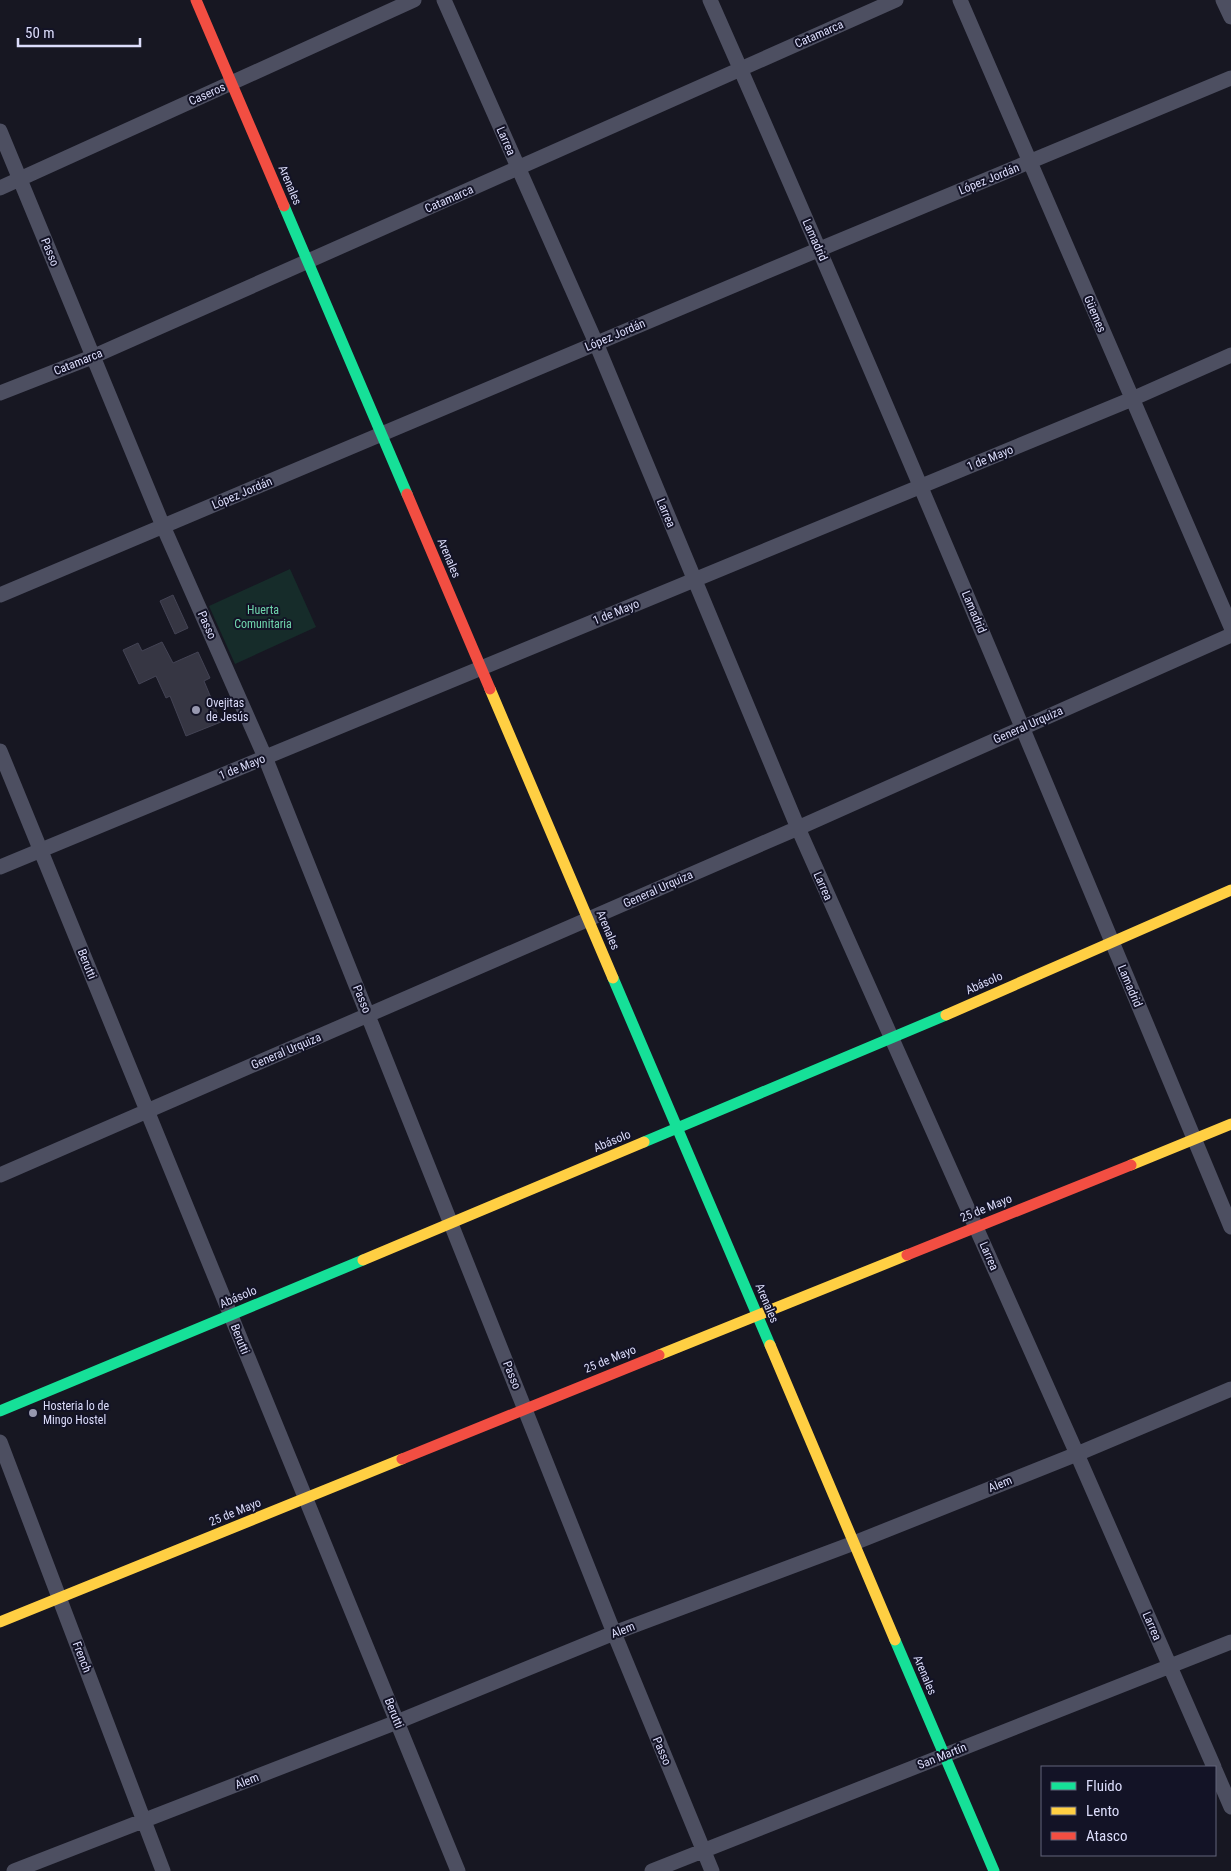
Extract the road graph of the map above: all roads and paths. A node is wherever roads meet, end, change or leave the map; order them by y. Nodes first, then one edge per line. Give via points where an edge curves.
1 (196, 0) edge
2 (414, 0) edge
3 (444, 0) edge
4 (710, 0) edge
5 (896, 0) edge
6 (960, 0) edge
7 (1224, 0) edge
8 (1231, 17) edge
9 (740, 69) junction
10 (1231, 78) edge
11 (232, 83) junction
12 (0, 132) edge
13 (1030, 162) junction
14 (518, 168) junction
15 (20, 179) junction
16 (0, 188) edge
17 (820, 249) junction
18 (308, 261) junction
19 (596, 343) junction
20 (1231, 355) edge
21 (92, 357) junction
22 (0, 393) edge
23 (1132, 399) junction
24 (381, 434) junction
25 (920, 486) junction
26 (163, 526) junction
27 (694, 580) junction
28 (0, 595) edge
29 (1231, 627) edge
30 (1231, 636) edge
31 (481, 668) junction
32 (1022, 727) junction
33 (0, 751) edge
34 (266, 757) junction
35 (798, 828) junction
36 (40, 850) junction
37 (0, 867) edge
38 (1231, 890) edge
39 (588, 919) junction
40 (1112, 942) junction
41 (368, 1015) junction
42 (892, 1039) junction
43 (147, 1111) junction
44 (1231, 1124) edge
45 (677, 1129) junction
46 (1194, 1139) junction
47 (0, 1175) edge
48 (452, 1223) junction
49 (976, 1227) junction
50 (1231, 1227) edge
51 (231, 1315) junction
52 (757, 1315) junction
53 (1231, 1389) edge
54 (525, 1408) junction
55 (0, 1412) edge
56 (0, 1442) edge
57 (1077, 1454) junction
58 (305, 1498) junction
59 (854, 1542) junction
60 (60, 1598) junction
61 (0, 1622) edge
62 (614, 1633) junction
63 (1231, 1642) edge
64 (1170, 1666) junction
65 (397, 1722) junction
66 (945, 1755) junction
67 (1213, 1766) edge
68 (1216, 1773) edge
69 (1231, 1807) edge
70 (144, 1821) junction
71 (704, 1851) junction
72 (14, 1871) edge
73 (163, 1871) edge
74 (458, 1871) edge
75 (652, 1871) edge
76 (712, 1871) edge
77 (994, 1871) edge

1 - 11 street, Arenales
2 - 11 street, Caseros
3 - 14 street, Larrea
4 - 9 street, Lamadrid
5 - 9 street, Catamarca
6 - 13 street, Güemes
7 - 8 street
9 - 14 street, Catamarca
9 - 17 street, Lamadrid
10 - 13 street, López Jordán
11 - 15 street, Caseros
11 - 18 street, Arenales
12 - 15 street, Passo
13 - 17 street, López Jordán
13 - 23 street, Güemes
14 - 18 street, Catamarca
14 - 19 street, Larrea
15 - 16 street, Caseros
15 - 21 street, Passo
17 - 19 street, López Jordán
17 - 25 street, Lamadrid
18 - 21 street, Catamarca
18 - 24 street, Arenales
19 - 24 street, López Jordán
19 - 27 street, Larrea
20 - 23 street, 1 de Mayo
21 - 22 street, Catamarca
21 - 26 street, Passo
23 - 25 street, 1 de Mayo
23 - 29 street, Güemes
24 - 26 street, López Jordán
24 - 31 street, Arenales
25 - 27 street, 1 de Mayo
25 - 32 street, Lamadrid
26 - 28 street, López Jordán
26 - 34 street, Passo
27 - 31 street, 1 de Mayo
27 - 35 street, Larrea
30 - 32 street, General Urquiza
31 - 34 street, 1 de Mayo
31 - 39 street, Arenales
32 - 35 street, General Urquiza
32 - 40 street, Lamadrid
33 - 36 street, Berutti
34 - 36 street, 1 de Mayo
34 - 41 street, Passo
35 - 39 street, General Urquiza
35 - 42 street, Larrea
36 - 37 street, 1 de Mayo
36 - 43 street, Berutti
38 - 40 street, Abásolo
39 - 41 street, General Urquiza
39 - 45 street, Arenales
40 - 42 street, Abásolo
40 - 46 street, Lamadrid
41 - 43 street, General Urquiza
41 - 48 street, Passo
42 - 45 street, Abásolo
42 - 49 street, Larrea
43 - 47 street, General Urquiza
43 - 51 street, Berutti
44 - 46 street, 25 de Mayo
45 - 48 street, Abásolo
45 - 52 street, Arenales
46 - 49 street, 25 de Mayo
46 - 50 street, Lamadrid
48 - 51 street, Abásolo
48 - 54 street, Passo
49 - 52 street, 25 de Mayo
49 - 57 street, Larrea
51 - 55 street, Abásolo
51 - 58 street, Berutti
52 - 54 street, 25 de Mayo
52 - 59 street, Arenales
53 - 57 street, Alem
54 - 58 street, 25 de Mayo
54 - 62 street, Passo
56 - 60 street, French
57 - 59 street, Alem
57 - 64 street, Larrea
58 - 60 street, 25 de Mayo
58 - 65 street, Berutti
59 - 62 street, Alem
59 - 66 street, Arenales
60 - 61 street, 25 de Mayo
60 - 70 street, French
62 - 65 street, Alem
62 - 71 street, Passo
63 - 64 street, San Martín
64 - 66 street, San Martín
64 - 67 street, Larrea
65 - 70 street, Alem
65 - 74 street, Berutti
66 - 71 street, San Martín
66 - 77 street, Arenales
68 - 69 street, Larrea
70 - 72 street, Alem
70 - 73 street, French
71 - 75 street, San Martín
71 - 76 street, Passo

